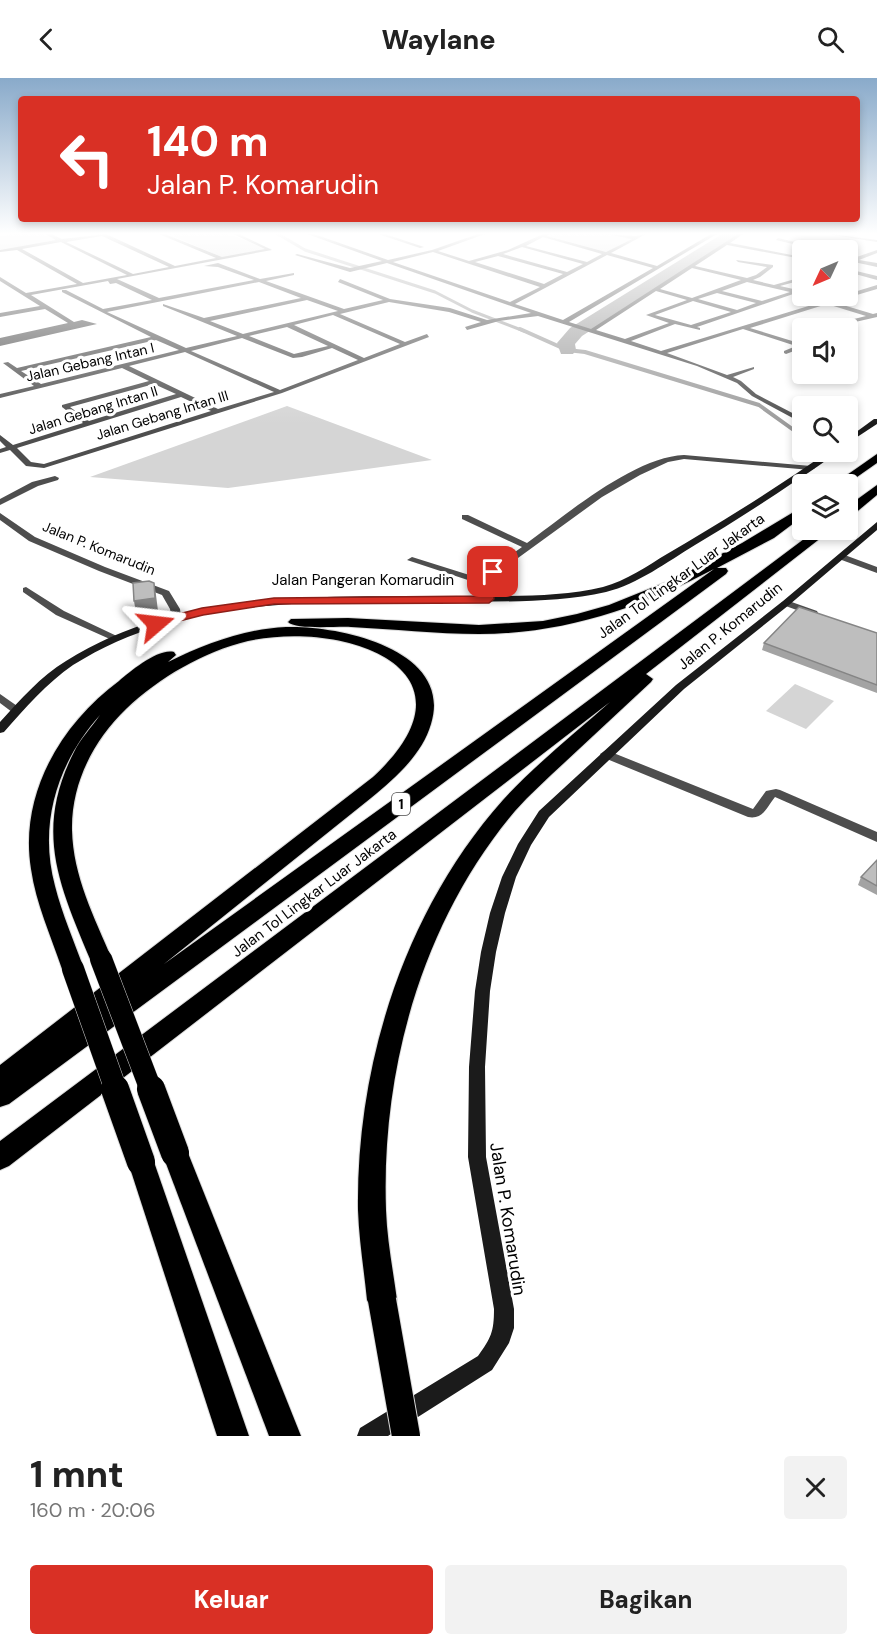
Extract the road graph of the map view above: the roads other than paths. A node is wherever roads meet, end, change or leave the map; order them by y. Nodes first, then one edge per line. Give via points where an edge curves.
1 (28, 297) edge
2 (76, 297) edge
3 (152, 297) edge
4 (171, 297) edge
5 (203, 297) edge
6 (382, 297) edge
7 (492, 297) edge
8 (523, 297) edge
9 (607, 297) edge
10 (641, 297) edge
11 (742, 297) edge
12 (780, 297) edge
13 (307, 298) joint
14 (692, 298) joint
15 (158, 300) junction
16 (389, 300) junction
17 (761, 303) junction
18 (511, 304) junction
19 (165, 305) junction
20 (809, 306) edge
21 (845, 306) edge
22 (46, 307) junction
23 (102, 311) junction
24 (336, 311) junction
25 (736, 311) junction
26 (539, 314) junction
27 (0, 315) edge
28 (110, 316) junction
29 (876, 316) edge
30 (204, 320) junction
31 (858, 320) edge
32 (486, 322) junction
33 (564, 322) junction
34 (676, 322) junction
35 (73, 324) junction
36 (288, 326) junction
37 (691, 327) junction
38 (467, 328) dead end
39 (745, 328) junction
40 (589, 330) junction
41 (232, 331) junction
42 (720, 335) junction
43 (428, 336) dead end
44 (244, 337) junction
45 (792, 337) edge
46 (156, 338) junction
47 (783, 339) junction
48 (595, 340) dead end
49 (626, 341) junction
50 (0, 342) edge
51 (404, 344) junction
52 (615, 345) junction
53 (330, 346) junction
54 (186, 351) junction
55 (664, 352) junction
56 (786, 352) dead end
57 (363, 360) junction
58 (6, 363) dead end
59 (123, 366) junction
60 (752, 368) dead end
61 (16, 370) junction
62 (727, 377) junction
63 (153, 382) junction
64 (39, 386) junction
65 (280, 392) junction
66 (180, 395) junction
67 (0, 396) edge
68 (218, 412) junction
69 (792, 416) edge
70 (877, 421) edge
71 (89, 424) junction
72 (858, 434) edge
73 (0, 437) edge
74 (12, 448) junction
75 (0, 451) edge
76 (877, 458) edge
77 (819, 462) edge
78 (812, 467) junction
79 (854, 474) edge
80 (55, 478) dead end
81 (877, 489) edge
82 (0, 502) edge
83 (858, 504) edge
84 (0, 516) edge
85 (465, 517) dead end
86 (792, 518) edge
87 (877, 525) edge
88 (0, 527) edge
89 (15, 527) junction
90 (780, 527) junction
91 (811, 540) edge
92 (528, 547) junction
93 (842, 557) junction
94 (412, 560) dead end
95 (877, 570) edge
96 (487, 583) junction
97 (26, 590) dead end
98 (489, 599) junction
99 (786, 603) junction
100 (717, 612) junction
101 (820, 615) edge
102 (176, 617) junction
103 (116, 638) junction
104 (0, 698) edge
105 (16, 710) junction
106 (0, 729) edge
107 (606, 754) junction
108 (877, 837) edge
109 (0, 1080) edge
110 (0, 1096) edge
111 (0, 1157) edge
112 (229, 1424) edge
113 (285, 1436) edge
114 (369, 1436) edge
115 (406, 1436) edge

1 - 22 street
2 - 23 street
3 - 15 street
4 - 15 street
5 - 19 street
6 - 16 street
7 - 18 street
8 - 18 street
9 - 33 street
10 - 40 street
11 - 17 street
12 - 17 street
13 - 24 street
13 - 30 street
14 - 25 street
14 - 34 street via 649,315
15 - 23 street
16 - 24 street
16 - 32 street via 450,310
17 - 25 street
18 - 26 street
19 - 28 street
19 - 30 street
20 - 39 street
21 - 29 street
22 - 27 street
22 - 35 street
23 - 28 street
24 - 36 street, Jalan Gebang Intan I
24 - 41 street
24 - 51 street
25 - 37 street
26 - 32 street
26 - 33 street
28 - 46 street
29 - 31 street
30 - 41 street
32 - 38 street
33 - 40 street
34 - 37 street
34 - 49 street
35 - 50 street
35 - 50 street via 94,324
36 - 44 street, Jalan Gebang Intan I
36 - 53 street
37 - 42 street
39 - 42 street
39 - 47 street
40 - 49 street
41 - 44 street
42 - 55 street
43 - 51 street, Jalan Gebang Intan III
44 - 53 street via 297,356
44 - 54 street, Jalan Gebang Intan I
45 - 47 street
46 - 54 street
46 - 61 street
47 - 56 street via 802,346
48 - 52 street
49 - 52 street
49 - 55 street
51 - 57 street, Jalan Gebang Intan III
52 - 55 street via 644,353
53 - 57 street
54 - 59 street, Jalan Gebang Intan I
54 - 65 street
55 - 62 street
57 - 65 street, Jalan Gebang Intan III
58 - 61 street
59 - 63 street
59 - 64 street, Jalan Gebang Intan I
60 - 62 street
61 - 64 street
62 - 69 street
63 - 66 street
63 - 71 street via 64,406
64 - 67 street, Jalan Gebang Intan I
65 - 68 street, Jalan Gebang Intan III
66 - 68 street
66 - 71 street, Jalan Gebang Intan II
68 - 74 street, Jalan Gebang Intan III via 38,467 28,464
70 - 72 street
71 - 74 street, Jalan Gebang Intan II
73 - 74 street
74 - 75 street, Jalan Gebang Intan II
76 - 79 highway
77 - 78 street, Jalan Pangeran Komarudin
78 - 92 street via 666,459 610,487
78 - 98 street, Jalan Pangeran Komarudin via 705,536 608,588 577,594
80 - 82 street
81 - 83 highway
84 - 89 street, Jalan P. Komarudin
85 - 92 street
86 - 90 highway, Jalan Tol Lingkar Luar Jakarta / 1
87 - 93 street, Jalan P. Komarudin
88 - 89 street
89 - 102 street, Jalan P. Komarudin via 24,536 66,555 166,593
90 - 110 highway, Jalan Tol Lingkar Luar Jakarta / 1
90 - 112 highway, bridge via 653,594 566,623 479,630 333,620 273,624 220,634 172,653 117,688 83,722 59,757 43,797 38,825 46,889
91 - 100 highway, Jalan Tol Lingkar Luar Jakarta
92 - 96 street via 493,572
93 - 95 street
93 - 99 street, Jalan P. Komarudin
94 - 96 street
96 - 98 street
97 - 103 street via 60,613
98 - 102 street, Jalan Pangeran Komarudin via 274,601
99 - 101 street
99 - 107 street, Jalan P. Komarudin via 680,687
100 - 111 highway, Jalan Tol Lingkar Luar Jakarta
100 - 115 highway, bridge via 504,811 464,867 429,930 406,984 391,1037 378,1110 372,1211 382,1300
102 - 103 street, Jalan Pangeran Komarudin
103 - 105 street, Jalan Pangeran Komarudin via 67,664
104 - 105 street
105 - 106 street, Jalan Pangeran Komarudin
107 - 108 street via 753,814 770,794 776,793
107 - 114 street, Jalan P. Komarudin via 529,833 506,889 483,981 477,1045 477,1155 504,1309 499,1343 485,1363
109 - 113 highway, bridge via 314,833 402,758 414,744 425,717 422,688 410,668 374,646 324,634 278,632 196,654 175,663 111,713 79,759 69,780 63,809 63,850 69,875 101,959 175,1153

